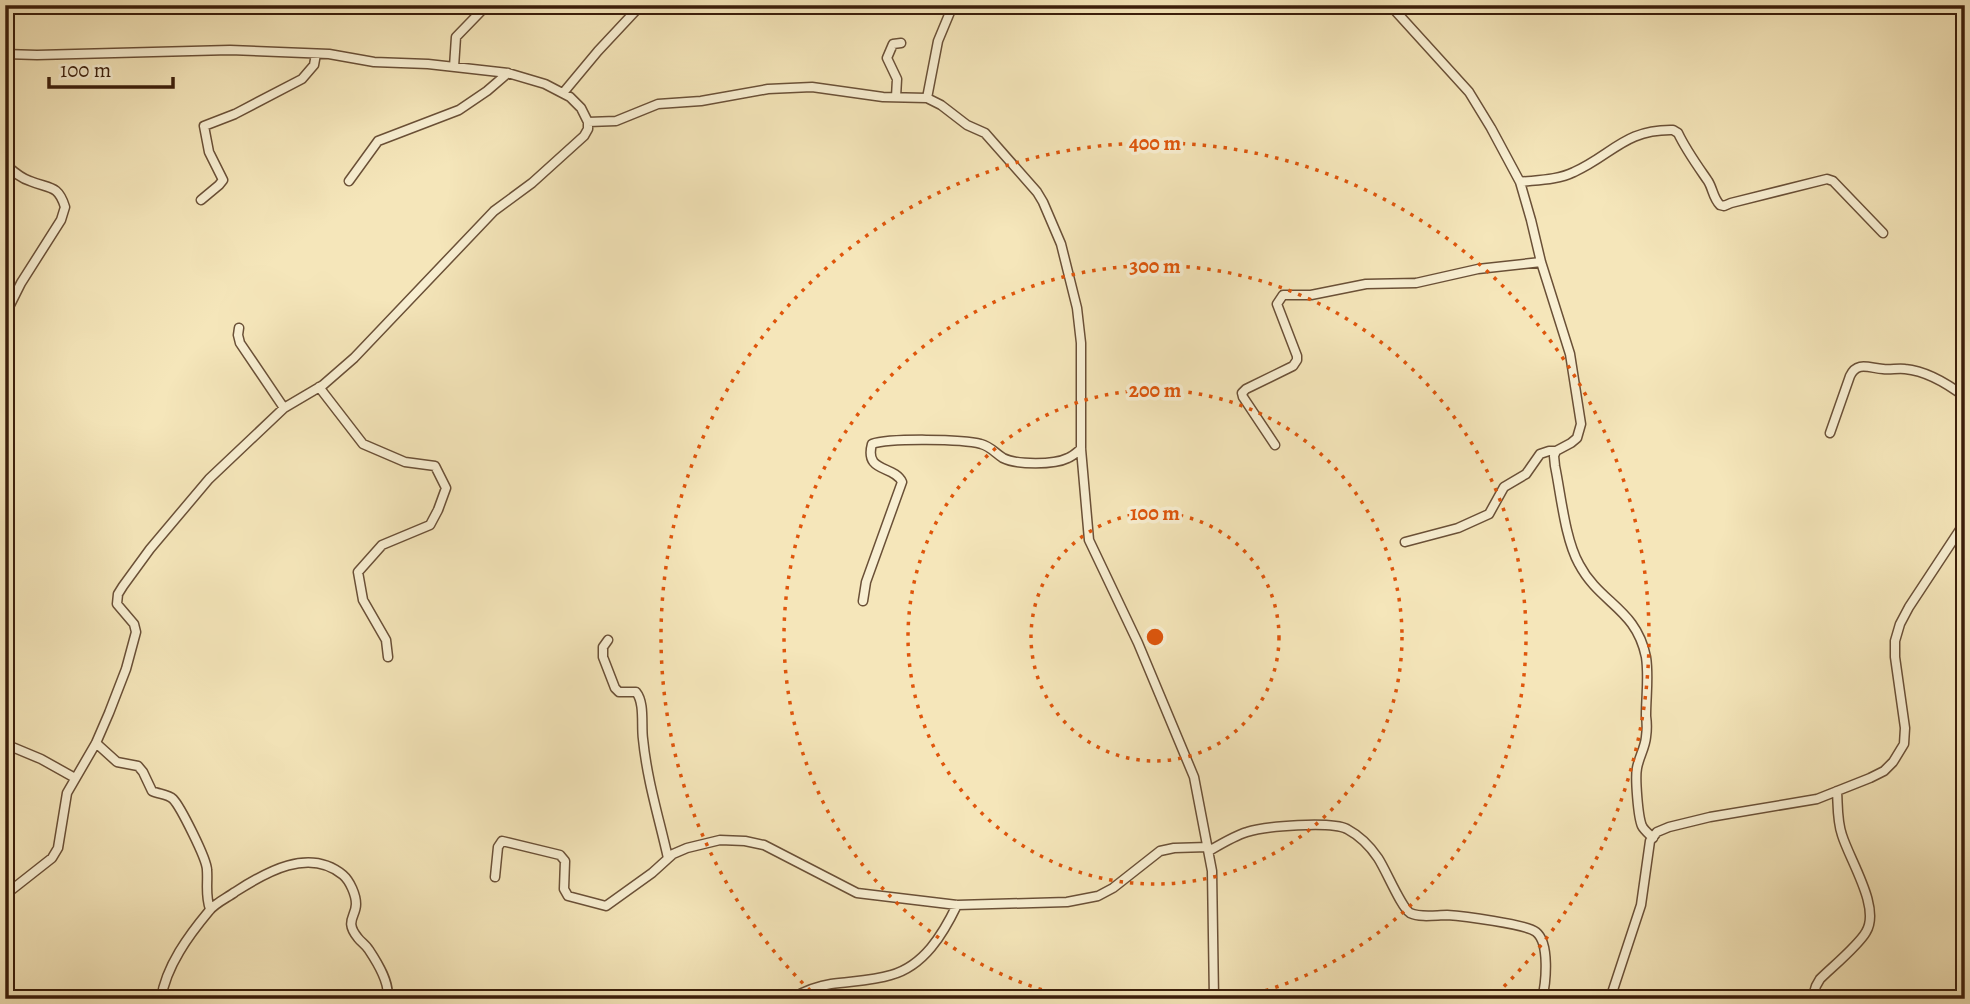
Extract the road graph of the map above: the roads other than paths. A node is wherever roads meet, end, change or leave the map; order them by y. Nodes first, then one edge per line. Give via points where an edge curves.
1 (487, 5) edge
2 (641, 5) edge
3 (953, 5) edge
4 (1390, 5) edge
5 (901, 43) dead end
6 (5, 54) edge
7 (316, 54) junction
8 (454, 67) junction
9 (508, 73) junction
10 (563, 93) junction
11 (896, 97) junction
12 (927, 98) junction
13 (588, 122) junction
14 (5, 164) edge
15 (349, 181) dead end
16 (1520, 183) junction
17 (201, 200) dead end
18 (1883, 233) dead end
19 (1541, 262) junction
20 (5, 316) edge
21 (239, 328) dead end
22 (319, 387) junction
23 (1965, 397) edge
24 (284, 408) junction
25 (1830, 433) dead end
26 (1275, 445) dead end
27 (1081, 449) junction
28 (1556, 451) junction
29 (1965, 522) edge
30 (1405, 542) dead end
31 (863, 601) dead end
32 (608, 639) dead end
33 (388, 657) dead end
34 (96, 743) junction
35 (5, 744) edge
36 (75, 778) junction
37 (1837, 791) junction
38 (1653, 838) junction
39 (1209, 849) junction
40 (668, 858) junction
41 (495, 877) dead end
42 (5, 895) edge
43 (957, 905) junction
44 (210, 909) junction
45 (161, 999) edge
46 (387, 999) edge
47 (789, 999) edge
48 (1213, 999) edge
49 (1542, 999) edge
50 (1611, 999) edge
51 (1812, 999) edge

1 - 8 street via 456,37
2 - 10 street
3 - 12 street via 938,41
4 - 16 street via 1469,92
5 - 11 street via 893,44 887,58 897,79
6 - 7 street via 230,50
7 - 8 street
7 - 17 street via 302,79 204,126 209,152 223,180
8 - 9 street
9 - 10 street
9 - 15 street via 459,110 378,141
10 - 13 street via 581,108
11 - 12 street
11 - 13 street via 812,87 768,89 658,104 616,121
12 - 27 street via 985,133 1044,202 1061,244 1077,308
13 - 22 street via 584,136 494,211 354,358
14 - 20 street via 21,177 57,191 65,207
16 - 18 street via 1568,175 1624,140 1673,130 1720,205 1827,179
16 - 19 street
19 - 26 street via 1416,282 1283,295 1277,304 1297,360 1242,393
19 - 28 street via 1570,354 1581,424 1577,438
21 - 24 street via 240,343
22 - 24 street
22 - 33 street via 363,444 405,462 435,466 446,488 430,525 382,545 358,572 363,600 386,640
23 - 25 street via 1929,375 1909,369 1857,366
24 - 34 street via 209,479 122,586 117,604 136,632
27 - 31 street via 1069,458 1037,463 1006,459 975,443 894,440 872,444 875,464 900,477 902,486
27 - 39 street via 1089,540 1194,777
28 - 30 street via 1540,454 1526,474 1504,487 1489,513 1458,528
28 - 38 street via 1555,466 1578,563 1599,592 1628,618 1642,643 1647,728 1636,775 1642,827
29 - 37 street via 1909,607 1895,641 1903,744 1884,771
32 - 40 street via 603,657 615,688 636,692 640,700 648,775
34 - 36 street
34 - 44 street via 117,762 141,768 152,791 176,803 206,863
35 - 36 street
36 - 42 street via 67,793 55,853
37 - 38 street via 1817,799 1679,824
37 - 51 street via 1841,834 1868,897 1870,914 1867,931 1820,979
38 - 50 street via 1641,905
39 - 43 street via 1160,851 1098,896 1067,902
39 - 48 street
39 - 49 street via 1248,831 1286,826 1346,828 1365,841 1379,859 1412,914 1448,915 1535,931 1544,949
40 - 41 street via 606,906 568,896 565,861 560,855 502,841
40 - 43 street via 720,840 755,842 857,893
43 - 47 street via 931,950 911,966 892,975 828,984
44 - 45 street via 187,939
44 - 46 street via 277,869 305,863 327,866 351,886 356,905 351,924 379,968

